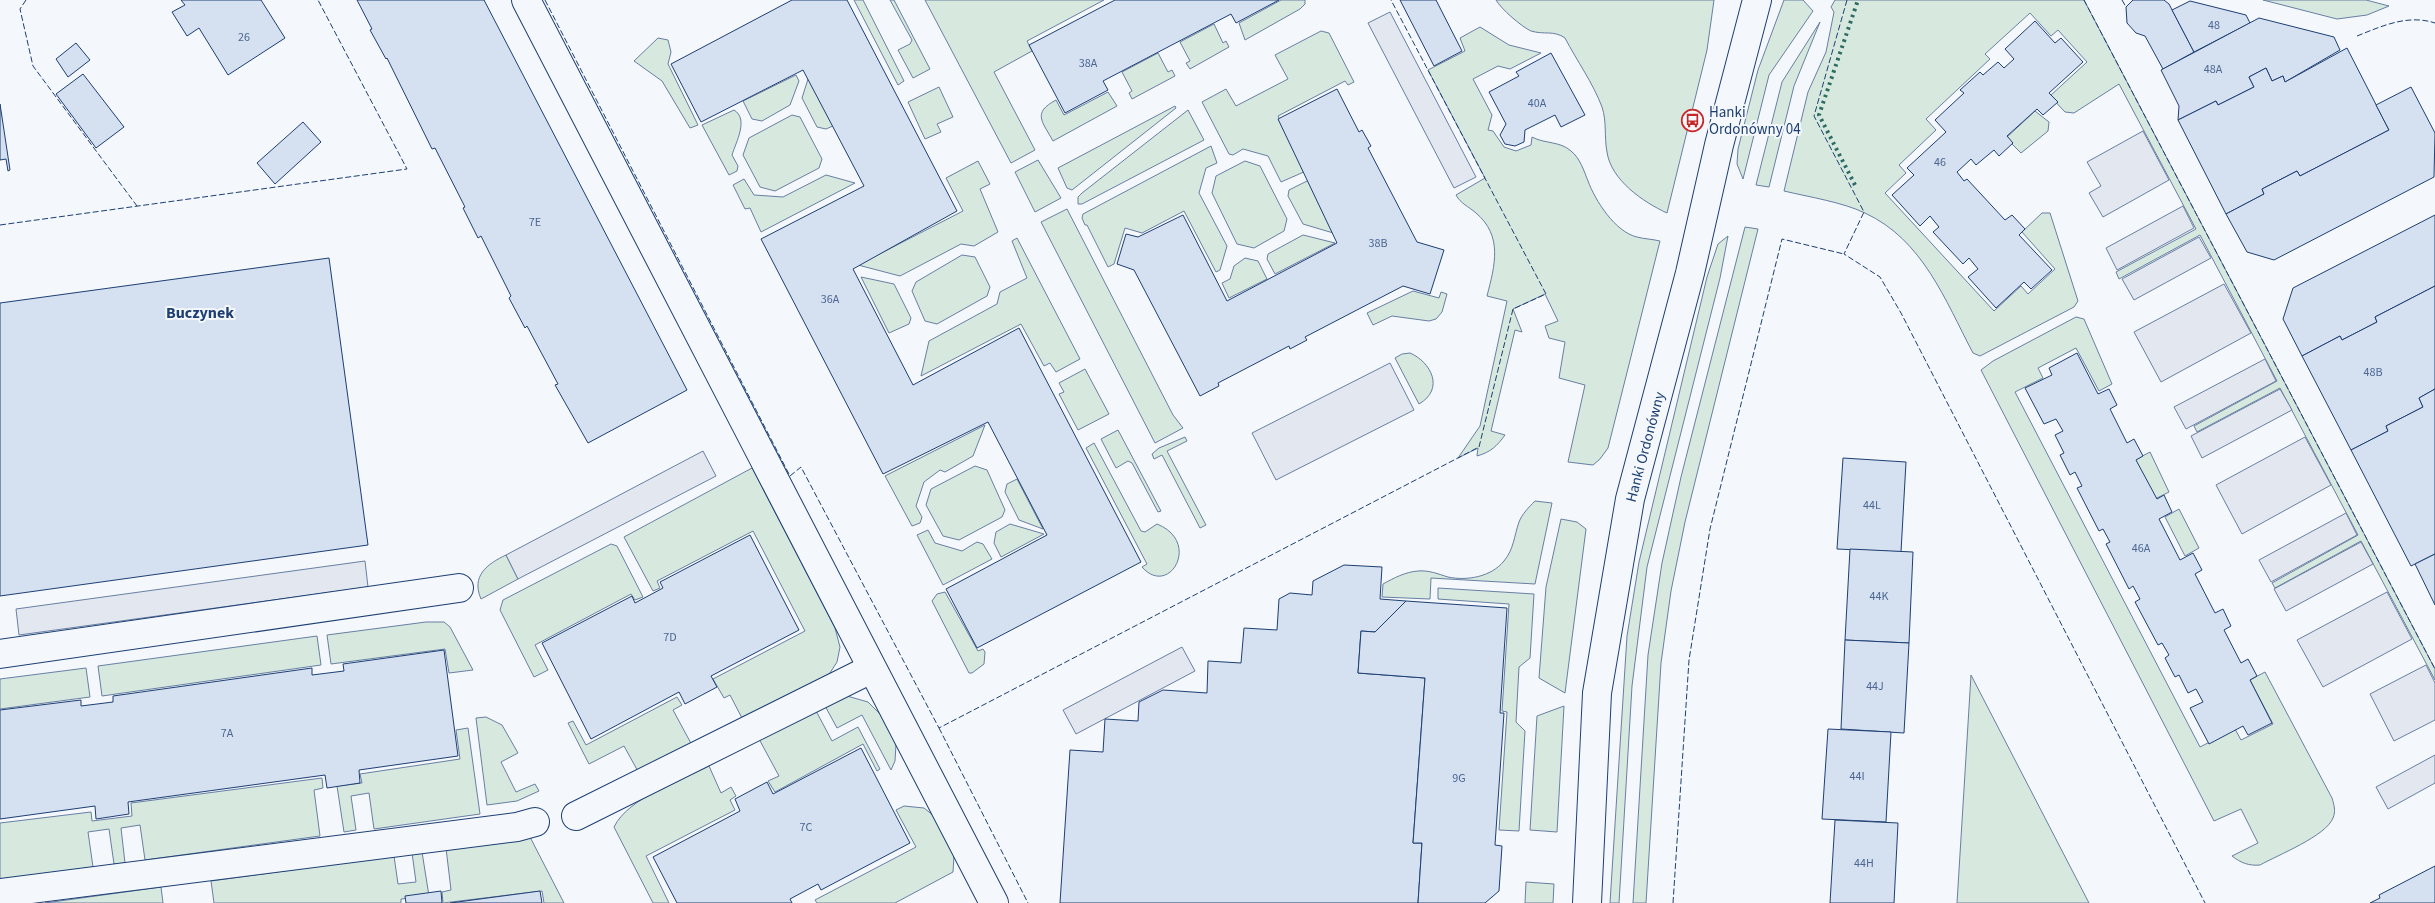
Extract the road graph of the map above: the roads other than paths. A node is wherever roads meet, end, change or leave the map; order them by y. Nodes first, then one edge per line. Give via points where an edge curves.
1 (526, 0) edge
2 (1757, 0) edge
3 (459, 588) dead end
4 (0, 654) edge
5 (871, 669) junction
6 (576, 816) dead end
7 (535, 822) dead end
8 (0, 893) edge
9 (994, 903) edge
10 (1587, 903) edge

1 - 5 street
2 - 10 street, Hanki Ordonówny via 1630,499 1597,693
3 - 4 street
5 - 6 street
5 - 9 street
7 - 8 street via 517,827

